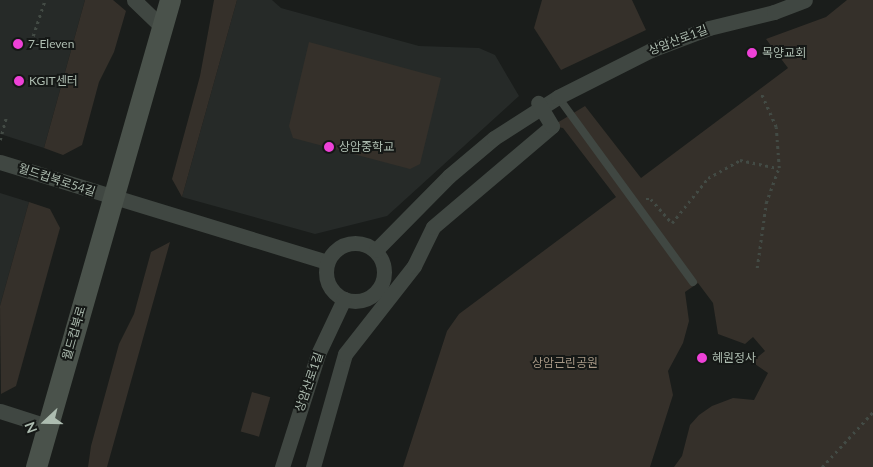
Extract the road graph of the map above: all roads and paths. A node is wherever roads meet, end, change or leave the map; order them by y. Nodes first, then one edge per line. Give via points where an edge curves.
1 (45, 0) edge
2 (134, 0) edge
3 (170, 0) edge
4 (805, 0) edge
5 (162, 27) junction
6 (31, 42) dead end
7 (760, 91) dead end
8 (558, 97) junction
9 (540, 106) junction
10 (6, 118) dead end
11 (0, 140) edge
12 (0, 162) edge
13 (779, 168) junction
14 (634, 198) junction
15 (113, 199) junction
16 (376, 250) junction
17 (327, 262) junction
18 (757, 268) dead end
19 (693, 282) dead end
20 (344, 299) junction
21 (0, 411) edge
22 (873, 412) edge
23 (47, 426) junction
24 (36, 467) edge
25 (282, 467) edge
26 (312, 467) edge
27 (822, 467) edge

1 - 6 path
2 - 5 street
3 - 5 main road, 월드컵북로
4 - 8 street, 상암산로1길 via 774,12 709,28 651,50
5 - 15 main road, 월드컵북로
7 - 13 path via 776,127
8 - 9 street, 상암산로1길
8 - 14 lane
9 - 16 street, 상암산로1길 via 494,138 449,176
9 - 26 street via 552,126 434,227 414,266 345,354
10 - 11 path
12 - 15 street, 월드컵북로54길
13 - 14 path via 740,160 708,178 672,223 651,199
13 - 18 path via 766,203
14 - 19 lane
15 - 17 street
15 - 23 main road, 월드컵북로
16 - 17 street via 358,242 348,243 332,253
16 - 20 street via 385,269 380,288 364,300
17 - 20 street via 328,284
20 - 25 street, 상암산로1길 via 318,354
21 - 23 street
22 - 27 path
23 - 24 main road, 월드컵북로

